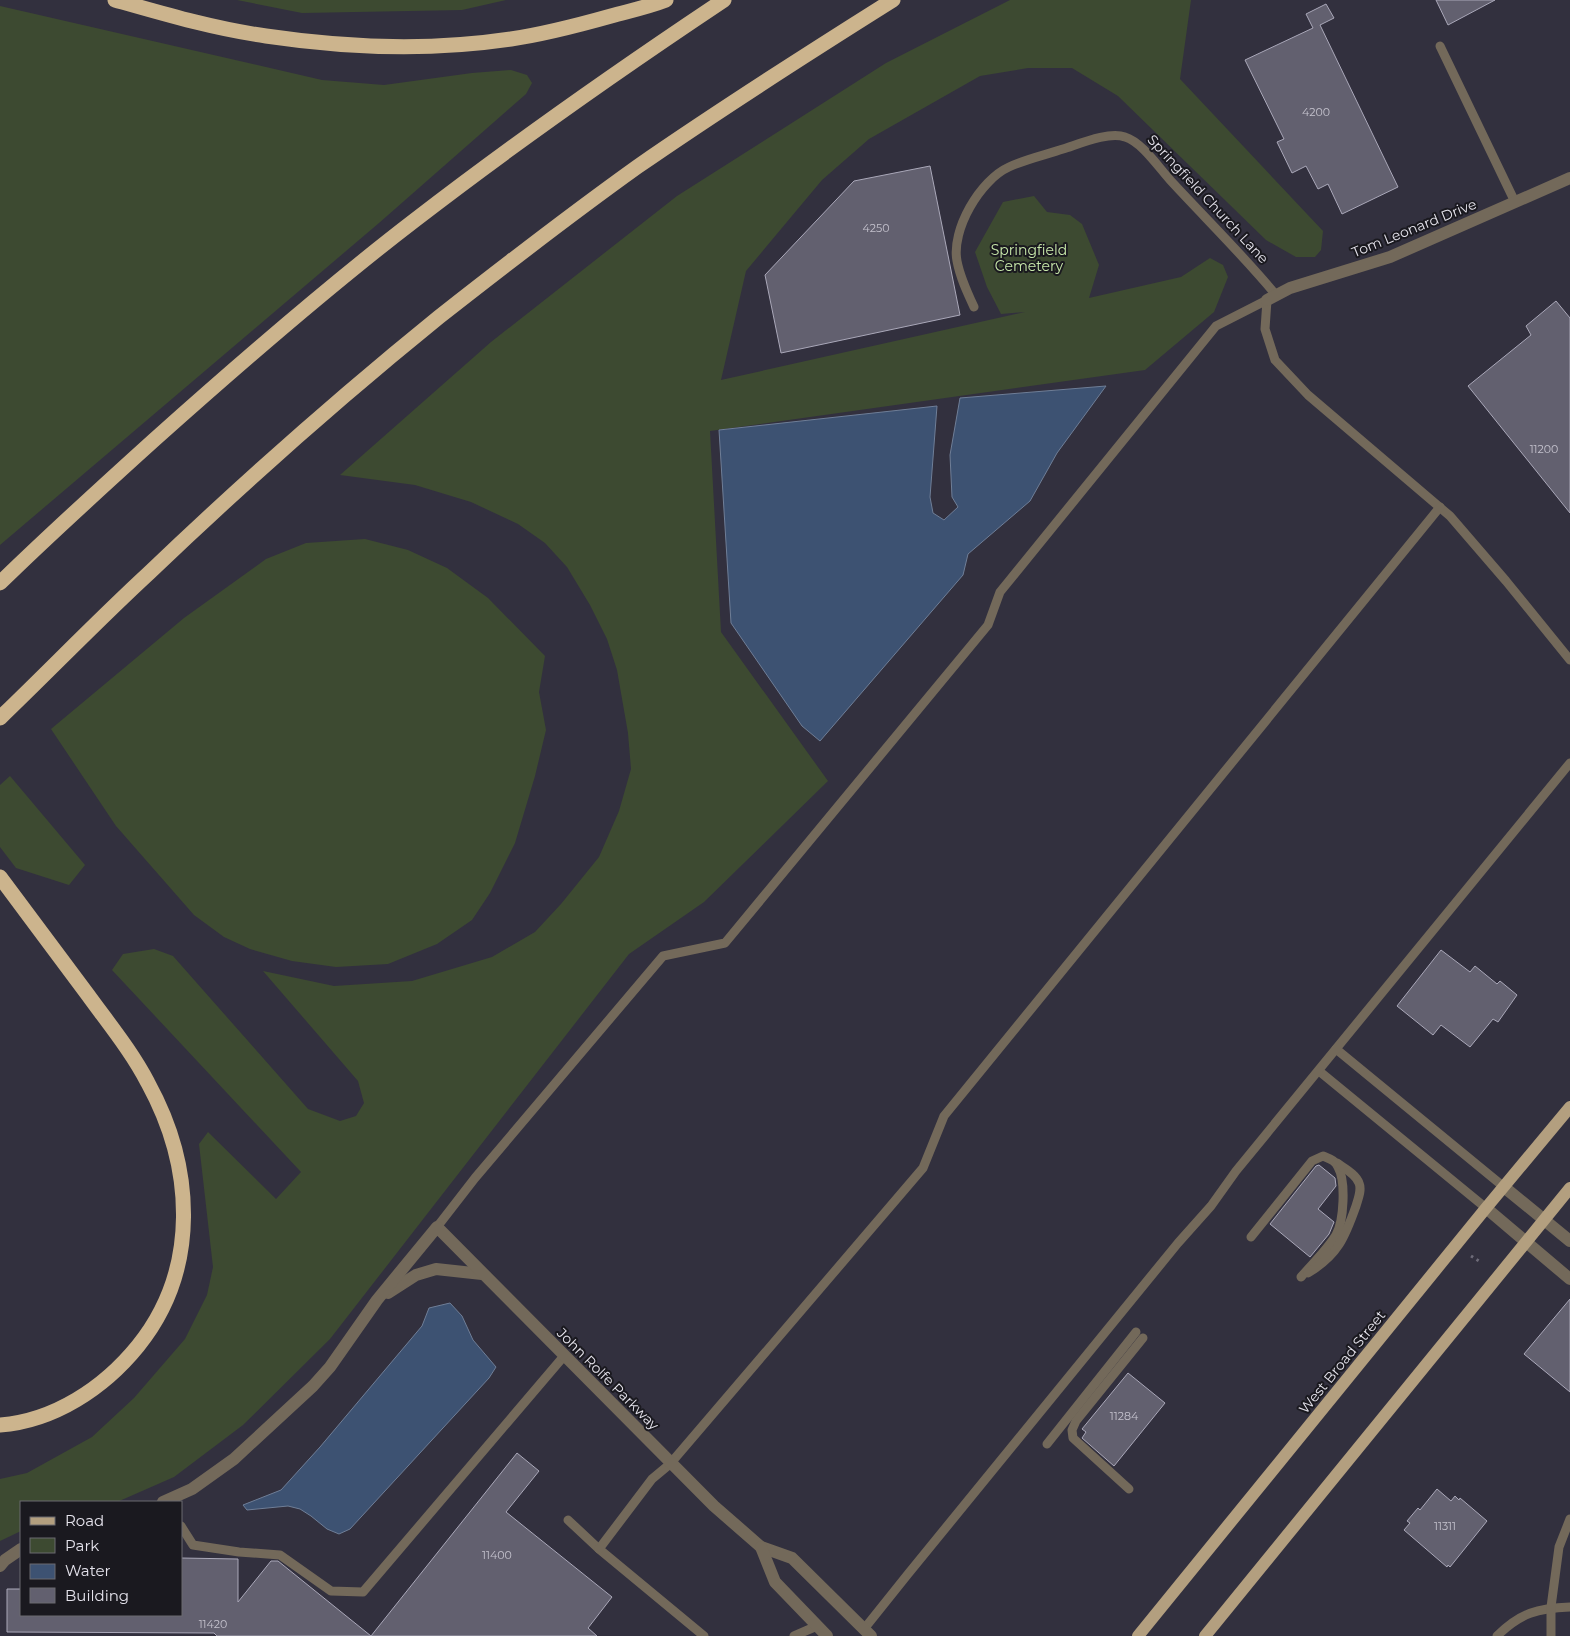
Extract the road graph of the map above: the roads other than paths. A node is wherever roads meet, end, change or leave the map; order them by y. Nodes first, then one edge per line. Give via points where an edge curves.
1 (115, 0) edge
2 (666, 0) edge
3 (724, 0) edge
4 (894, 0) edge
5 (1440, 46) dead end
6 (1570, 178) edge
7 (1515, 202) junction
8 (1271, 298) junction
9 (974, 307) dead end
10 (1440, 507) junction
11 (0, 583) edge
12 (1570, 660) edge
13 (0, 719) edge
14 (1570, 763) edge
15 (0, 877) edge
16 (1336, 1049) junction
17 (1319, 1071) junction
18 (1570, 1107) edge
19 (1333, 1160) junction
20 (1504, 1187) junction
21 (1570, 1188) edge
22 (1486, 1208) junction
23 (1544, 1219) junction
24 (437, 1227) junction
25 (1251, 1237) dead end
26 (1570, 1241) edge
27 (1526, 1242) junction
28 (482, 1274) junction
29 (1570, 1279) edge
30 (377, 1300) junction
31 (564, 1356) junction
32 (0, 1425) edge
33 (1047, 1444) dead end
34 (670, 1464) junction
35 (1129, 1489) dead end
36 (168, 1501) edge
37 (1570, 1519) edge
38 (568, 1520) dead end
39 (182, 1528) edge
40 (761, 1547) junction
41 (599, 1548) junction
42 (20, 1550) edge
43 (0, 1566) edge
44 (1550, 1607) junction
45 (1570, 1607) edge
46 (817, 1626) junction
47 (868, 1632) edge
48 (704, 1636) edge
49 (794, 1636) edge
50 (827, 1636) edge
51 (1138, 1636) edge
52 (1205, 1636) edge
53 (1497, 1636) edge
54 (1551, 1636) edge

1 - 2 highway via 202,24 264,36 321,43 439,46 512,39 590,22
3 - 11 highway via 514,145 317,298 190,407
4 - 13 highway via 638,167 536,241 439,318 246,483 146,575
5 - 7 lane
6 - 7 street, Tom Leonard Drive
7 - 8 street, Tom Leonard Drive via 1390,257 1290,288
8 - 9 lane, Springfield Church Lane via 1244,257 1136,141 1117,135 1008,167 991,179 975,197 958,238 956,259
8 - 10 lane via 1265,329 1275,360 1308,395
8 - 24 lane via 1216,326 1000,592 988,625 725,943 663,956
10 - 12 lane
10 - 34 lane via 944,1116 923,1168
14 - 16 lane
15 - 32 highway via 126,1046 148,1083 168,1126 184,1196 180,1258 172,1286 145,1338 126,1361 82,1397 52,1412
16 - 17 lane
16 - 20 lane
17 - 22 lane
17 - 47 lane via 908,1574
18 - 20 main road, West Broad Street
19 - 19 lane via 1339,1168 1343,1208 1336,1234 1301,1277 1320,1266 1334,1252 1346,1234 1359,1196 1360,1185 1355,1177
19 - 25 lane via 1323,1156 1312,1161
20 - 22 main road, West Broad Street
20 - 23 street
21 - 23 main road
22 - 27 street
22 - 51 main road, West Broad Street
23 - 26 street
23 - 27 main road
24 - 28 street, John Rolfe Parkway
24 - 30 street
27 - 29 street
27 - 52 main road
28 - 30 street via 436,1269 416,1275
28 - 31 street, John Rolfe Parkway
30 - 36 street via 330,1367 276,1421 234,1459 192,1489
31 - 34 street, John Rolfe Parkway
31 - 39 lane via 362,1592 330,1591 280,1554 193,1545
33 - 35 lane via 1139,1335 1072,1430 1074,1438
34 - 40 street, John Rolfe Parkway
34 - 41 lane via 652,1479
37 - 44 lane via 1559,1547
38 - 41 lane
40 - 46 street, John Rolfe Parkway via 776,1582
40 - 47 street, John Rolfe Parkway via 792,1558
41 - 48 lane
42 - 43 street
44 - 45 lane
44 - 53 lane via 1517,1618
44 - 54 lane
46 - 49 lane
46 - 50 street, John Rolfe Parkway

